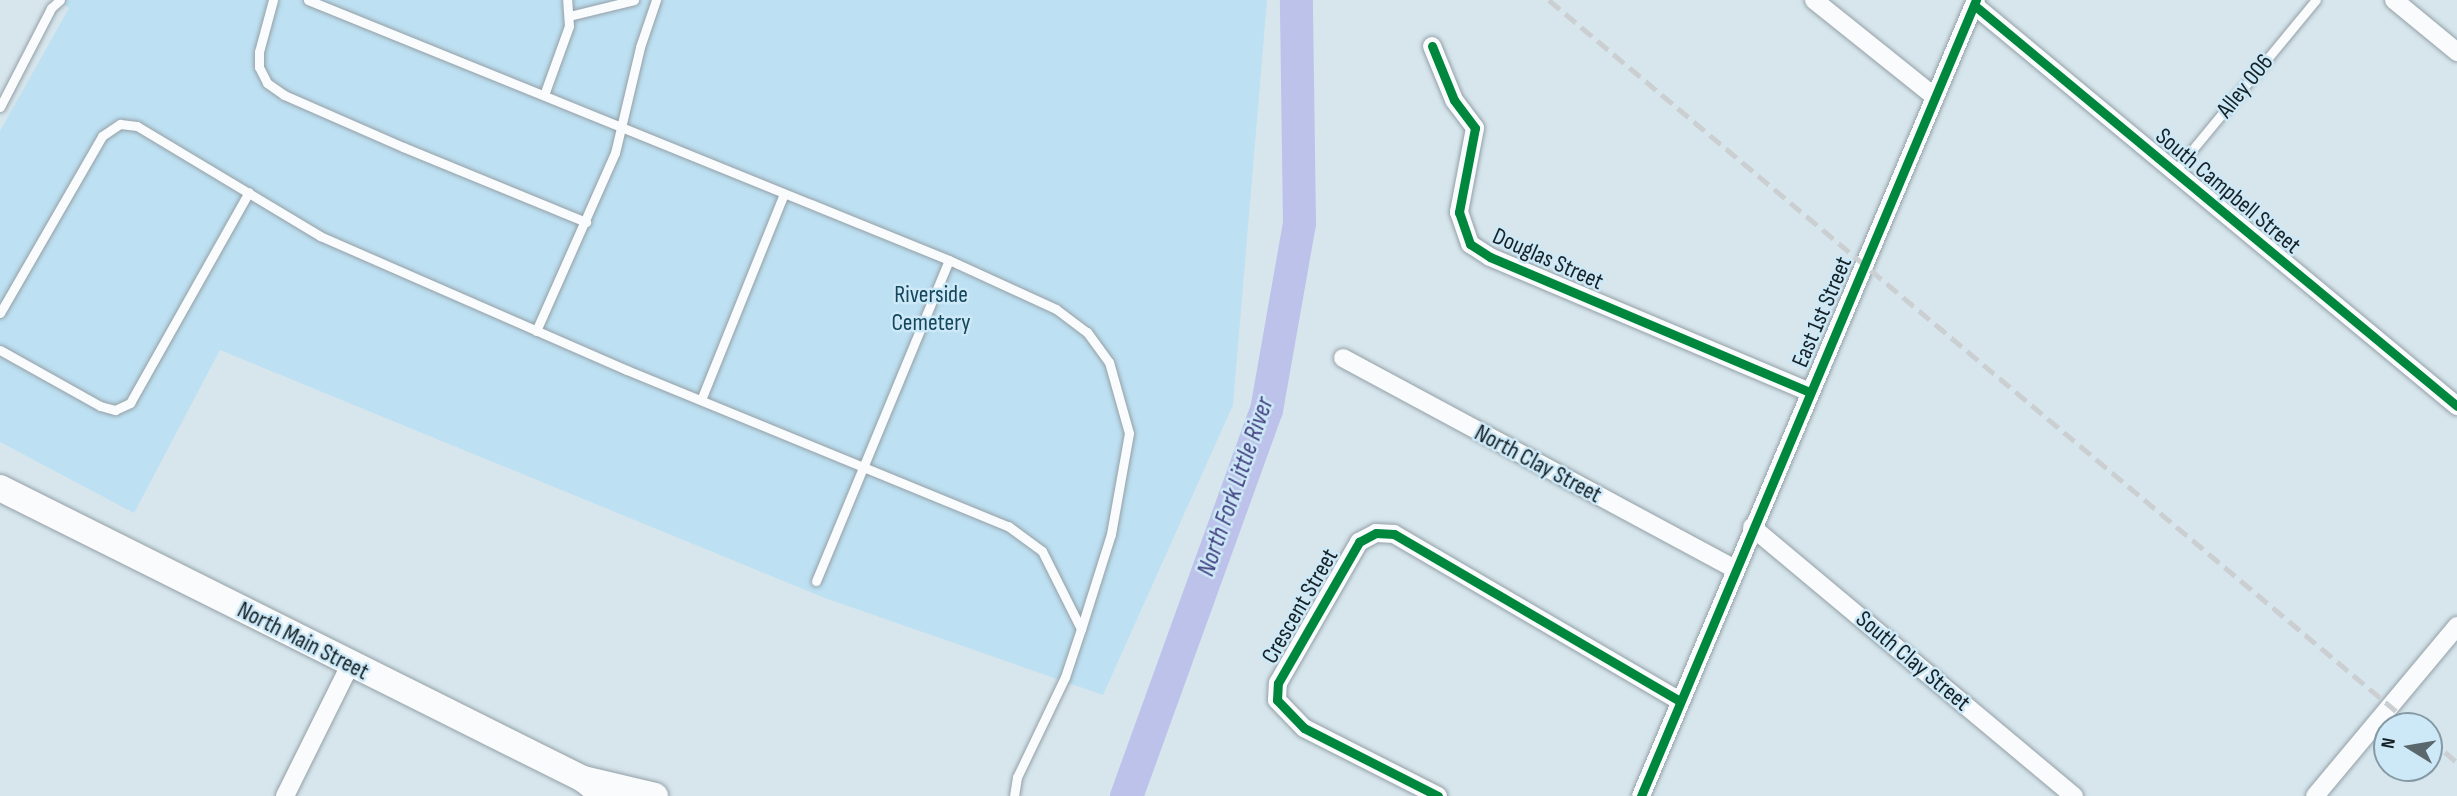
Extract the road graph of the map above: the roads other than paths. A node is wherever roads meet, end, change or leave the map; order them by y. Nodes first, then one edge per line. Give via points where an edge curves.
1 (60, 0) edge
2 (273, 0) edge
3 (308, 0) edge
4 (567, 0) edge
5 (634, 0) edge
6 (656, 0) edge
7 (1814, 0) edge
8 (2316, 0) edge
9 (2394, 0) edge
10 (1975, 3) edge
11 (569, 16) junction
12 (1432, 46) dead end
13 (2457, 52) edge
14 (544, 95) junction
15 (1934, 96) junction
16 (0, 107) edge
17 (619, 124) junction
18 (2174, 172) junction
19 (249, 192) junction
20 (784, 194) junction
21 (586, 222) junction
22 (949, 260) junction
23 (0, 313) edge
24 (536, 331) junction
25 (0, 350) edge
26 (1343, 358) dead end
27 (1809, 392) junction
28 (701, 400) junction
29 (2457, 406) edge
30 (862, 466) junction
31 (0, 488) edge
32 (1752, 527) junction
33 (1735, 569) junction
34 (816, 581) dead end
35 (2457, 626) edge
36 (1081, 629) junction
37 (350, 665) junction
38 (1680, 701) junction
39 (583, 779) junction
40 (1648, 793) edge
41 (285, 796) edge
42 (604, 796) edge
43 (654, 796) edge
44 (1014, 796) edge
45 (1438, 796) edge
46 (2074, 796) edge
47 (2315, 796) edge

1 - 16 lane via 51,8
2 - 21 lane via 259,67 275,89
3 - 14 lane
4 - 11 lane
5 - 11 lane
6 - 17 lane
7 - 15 street
8 - 18 lane, Alley 006
9 - 13 street
10 - 15 street, East 1st Street
10 - 18 street, South Campbell Street
11 - 14 lane via 559,60
12 - 27 street, Douglas Street via 1454,100 1475,128 1459,212 1470,244 1490,257
14 - 17 lane
15 - 27 street, East 1st Street
17 - 20 lane
17 - 21 lane via 615,153
18 - 29 street, South Campbell Street
19 - 23 lane via 137,126 120,124 102,135
19 - 24 lane via 320,236
19 - 25 lane via 130,403 115,410 100,407
20 - 22 lane
20 - 28 lane
21 - 24 lane
22 - 30 lane
22 - 36 lane via 1056,309 1087,332 1109,362 1129,433 1111,534
24 - 28 lane
26 - 33 street, North Clay Street
27 - 32 street, East 1st Street
28 - 30 lane
30 - 34 lane
30 - 36 lane via 1030,539 1042,551
31 - 37 main road, North Main Street
32 - 33 street, East 1st Street
32 - 46 street, South Clay Street
33 - 38 street, East 1st Street
35 - 47 street
36 - 44 lane via 1065,677 1017,776
37 - 39 main road, North Main Street
37 - 41 street
38 - 40 street, East 1st Street
38 - 45 street, Crescent Street via 1394,534 1376,533 1359,542 1279,683 1277,700 1304,728
39 - 42 main road, North Main Street
39 - 43 main road

